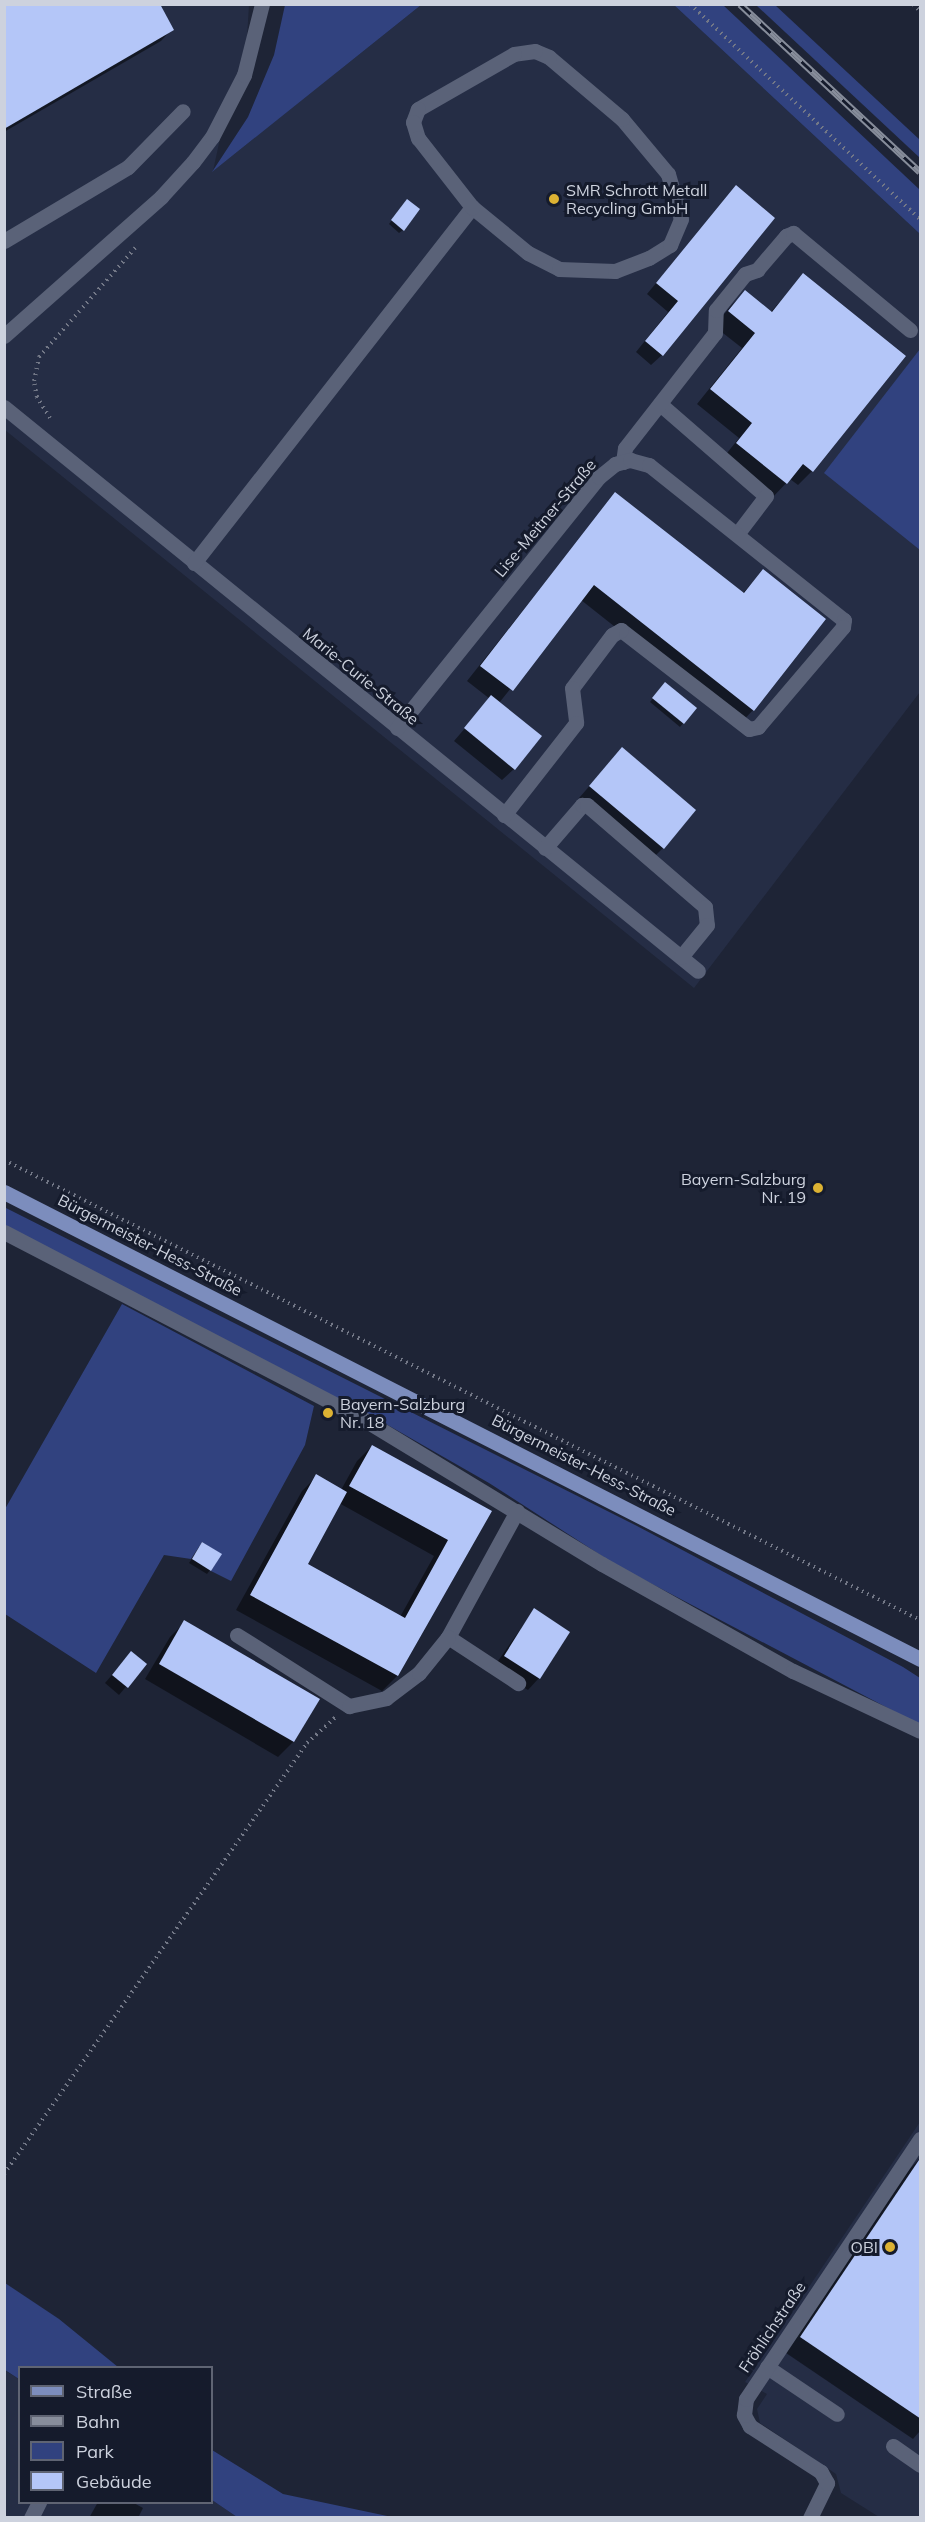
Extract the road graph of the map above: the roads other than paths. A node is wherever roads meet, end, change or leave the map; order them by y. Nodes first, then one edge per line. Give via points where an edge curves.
1 (262, 4) edge
2 (183, 111) dead end
3 (472, 207) junction
4 (4, 242) edge
5 (910, 330) dead end
6 (4, 336) edge
7 (660, 404) junction
8 (4, 407) edge
9 (623, 462) junction
10 (737, 534) junction
11 (194, 563) junction
12 (397, 728) junction
13 (504, 815) junction
14 (545, 848) junction
15 (681, 957) junction
16 (698, 971) dead end
17 (4, 1192) edge
18 (4, 1233) edge
19 (517, 1511) junction
20 (237, 1635) dead end
21 (448, 1637) junction
22 (921, 1659) edge
23 (518, 1683) dead end
24 (921, 1731) edge
25 (921, 2139) edge
26 (767, 2367) junction
27 (837, 2414) dead end
28 (893, 2446) dead end
29 (921, 2464) edge
30 (810, 2517) edge

1 - 6 street via 244,75 212,137 161,197
2 - 4 street via 128,167
3 - 3 street via 528,253 559,269 615,271 649,258 670,245 681,219 668,174 622,119 549,57 535,51 514,54 418,109 413,122 418,138
3 - 11 street
5 - 7 street via 793,233 757,270 746,274 716,310 715,333
7 - 9 street via 625,448
7 - 10 street via 766,496
8 - 11 street, Marie-Curie-Straße
9 - 10 street, Lise-Meitner-Straße via 649,465
9 - 12 street, Lise-Meitner-Straße via 599,477
10 - 13 street, Lise-Meitner-Straße via 844,620 843,627 758,727 749,729 621,630 612,635 572,688 576,723
11 - 12 street, Marie-Curie-Straße
12 - 13 street, Marie-Curie-Straße
13 - 14 street, Marie-Curie-Straße
14 - 15 street, Marie-Curie-Straße
14 - 15 street via 586,805 705,907 709,915 707,925
15 - 16 street, Marie-Curie-Straße
17 - 22 main road, Bürgermeister-Hess-Straße
18 - 19 street via 365,1419
19 - 21 street
19 - 24 street via 602,1564 793,1671
20 - 21 street via 349,1706 386,1698 419,1673
21 - 23 street
25 - 26 street, Fröhlichstraße
26 - 27 street
26 - 30 street, Fröhlichstraße via 746,2399 744,2415 750,2426 821,2472 827,2483 825,2492
28 - 29 street

